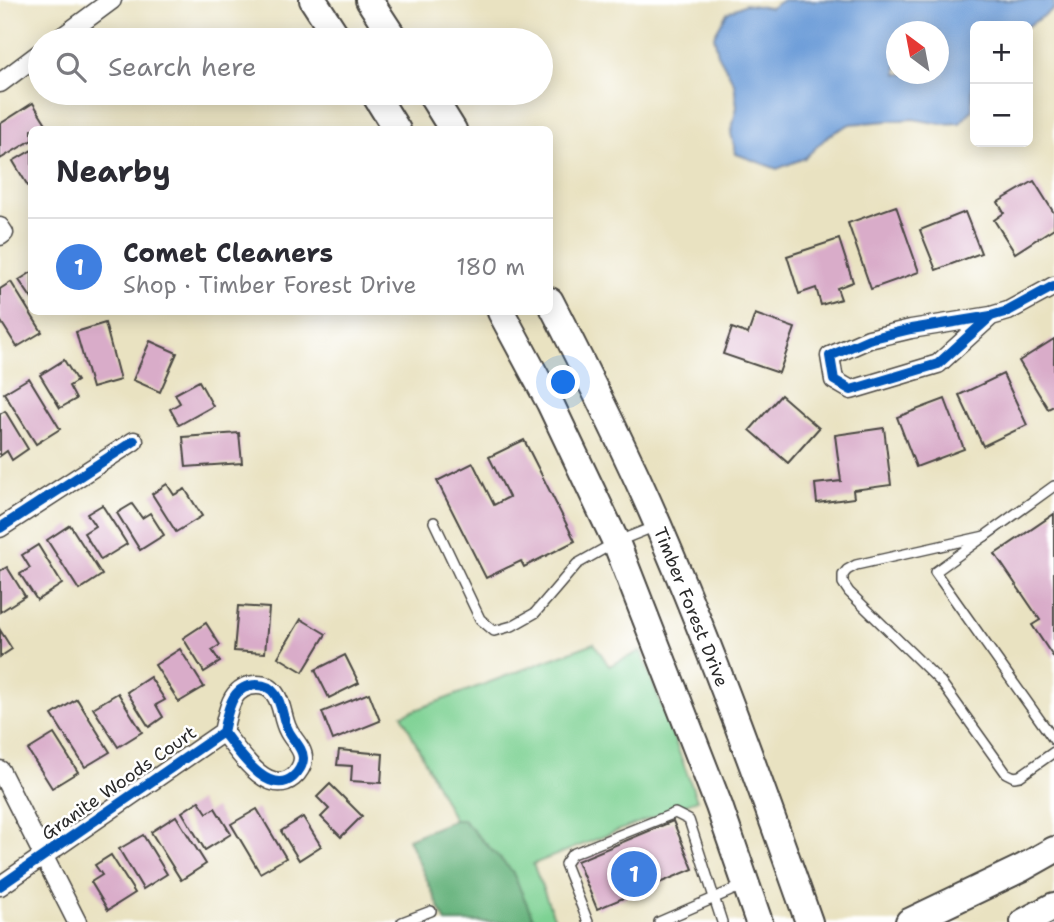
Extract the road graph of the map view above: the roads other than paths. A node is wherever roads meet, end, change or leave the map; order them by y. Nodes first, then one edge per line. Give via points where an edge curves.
1 (112, 0) edge
2 (313, 0) edge
3 (369, 0) edge
4 (74, 28) edge
5 (331, 28) edge
6 (388, 28) edge
7 (28, 62) edge
8 (0, 83) edge
9 (381, 105) edge
10 (436, 105) edge
11 (395, 126) edge
12 (446, 126) edge
13 (1054, 286) edge
14 (553, 307) edge
15 (503, 315) edge
16 (991, 316) junction
17 (134, 442) dead end
18 (1054, 486) edge
19 (434, 523) dead end
20 (658, 525) junction
21 (0, 528) edge
22 (985, 536) junction
23 (616, 542) junction
24 (223, 732) junction
25 (1054, 740) edge
26 (1054, 752) edge
27 (0, 770) edge
28 (1054, 850) edge
29 (44, 857) junction
30 (747, 884) junction
31 (0, 886) edge
32 (714, 898) junction
33 (1054, 906) edge
34 (431, 911) dead end
35 (77, 922) edge
36 (402, 922) edge
37 (588, 922) edge
38 (659, 922) edge
39 (722, 922) edge
40 (760, 922) edge
41 (809, 922) edge
42 (909, 922) edge
43 (1024, 922) edge

1 - 4 street
2 - 5 main road
3 - 6 main road
7 - 8 street
9 - 11 main road
10 - 12 main road
13 - 16 street
14 - 20 main road, Timber Forest Drive
15 - 23 main road
16 - 16 street via 869,339 830,356 834,380 851,390 938,364
17 - 21 street
18 - 22 lane
19 - 23 lane via 480,619 494,631 535,613 577,564
20 - 23 lane
20 - 41 main road, Timber Forest Drive
22 - 25 lane via 934,572
22 - 26 lane via 856,565 843,575 843,583 941,682 1006,773 1020,776
23 - 30 main road
24 - 24 street, Granite Woods Court via 236,693 244,687 268,686 303,755 302,765 293,777 273,782 255,770
24 - 29 street, Granite Woods Court
27 - 29 street
28 - 42 main road
29 - 31 street, Granite Woods Court
29 - 35 street
30 - 32 lane
30 - 40 main road
32 - 37 lane via 689,820 675,813 567,858 565,864
32 - 38 lane
32 - 39 lane
33 - 43 main road
34 - 36 lane

